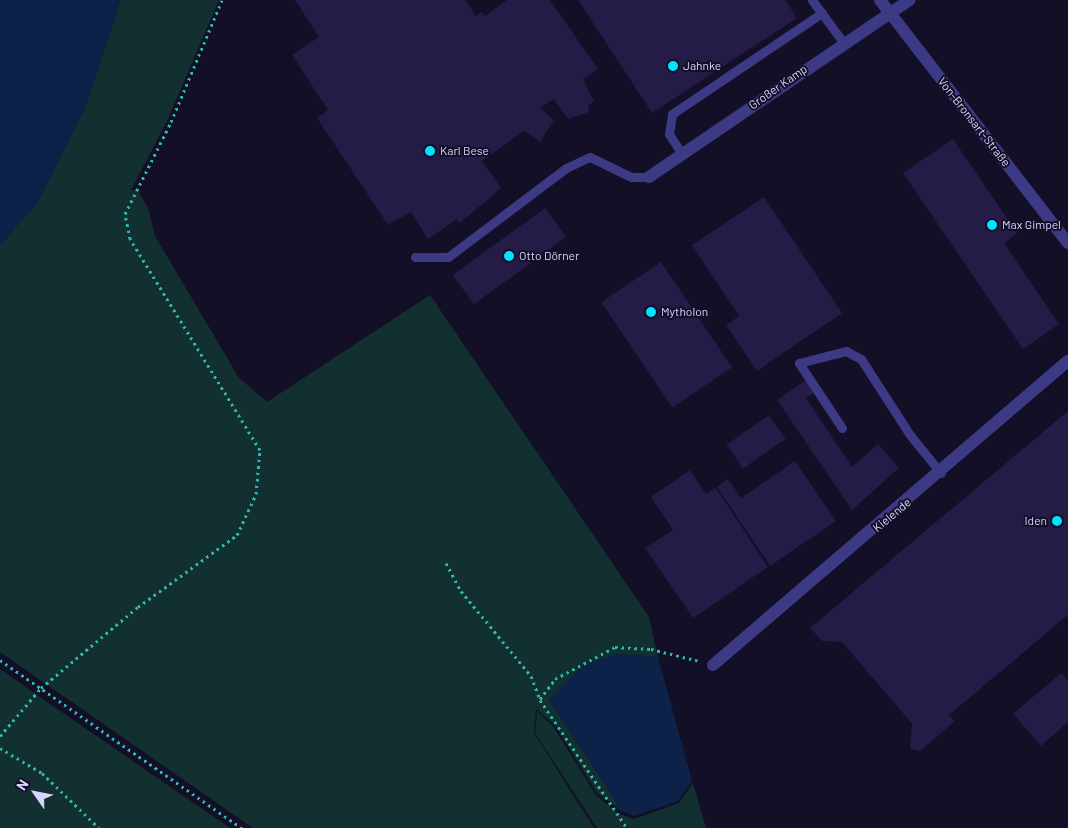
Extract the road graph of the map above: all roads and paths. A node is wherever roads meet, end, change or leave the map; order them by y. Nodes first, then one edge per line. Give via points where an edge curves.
1 (222, 0) edge
2 (812, 0) edge
3 (880, 0) edge
4 (909, 0) edge
5 (890, 13) junction
6 (822, 14) junction
7 (842, 42) junction
8 (682, 154) junction
9 (649, 177) joint
10 (1068, 243) edge
11 (415, 257) dead end
12 (1068, 361) edge
13 (842, 428) dead end
14 (941, 473) junction
15 (446, 563) dead end
16 (0, 660) edge
17 (713, 664) joint
18 (41, 688) junction
19 (540, 700) junction
20 (0, 736) edge
21 (0, 748) edge
22 (99, 828) edge
23 (242, 828) edge
24 (627, 828) edge

1 - 18 path via 171,122 125,214 130,239 260,450 256,494 237,535 138,607
2 - 6 lane
3 - 5 street, Von-Bronsart-Straße
4 - 5 street, Großer Kamp
5 - 7 street, Großer Kamp
5 - 10 street, Von-Bronsart-Straße
6 - 7 lane
6 - 8 lane via 672,114 669,134
7 - 8 street, Großer Kamp
8 - 9 street, Großer Kamp
9 - 11 lane via 631,177 590,157 566,168 448,258
12 - 14 street, Kielende
13 - 14 lane via 799,363 846,351 861,359 910,435
14 - 17 street, Kielende via 762,619
15 - 19 path via 461,591 531,676
16 - 18 path
17 - 19 path via 651,649 615,647 555,679
18 - 20 path
18 - 23 path
19 - 24 path
21 - 22 path via 42,773

